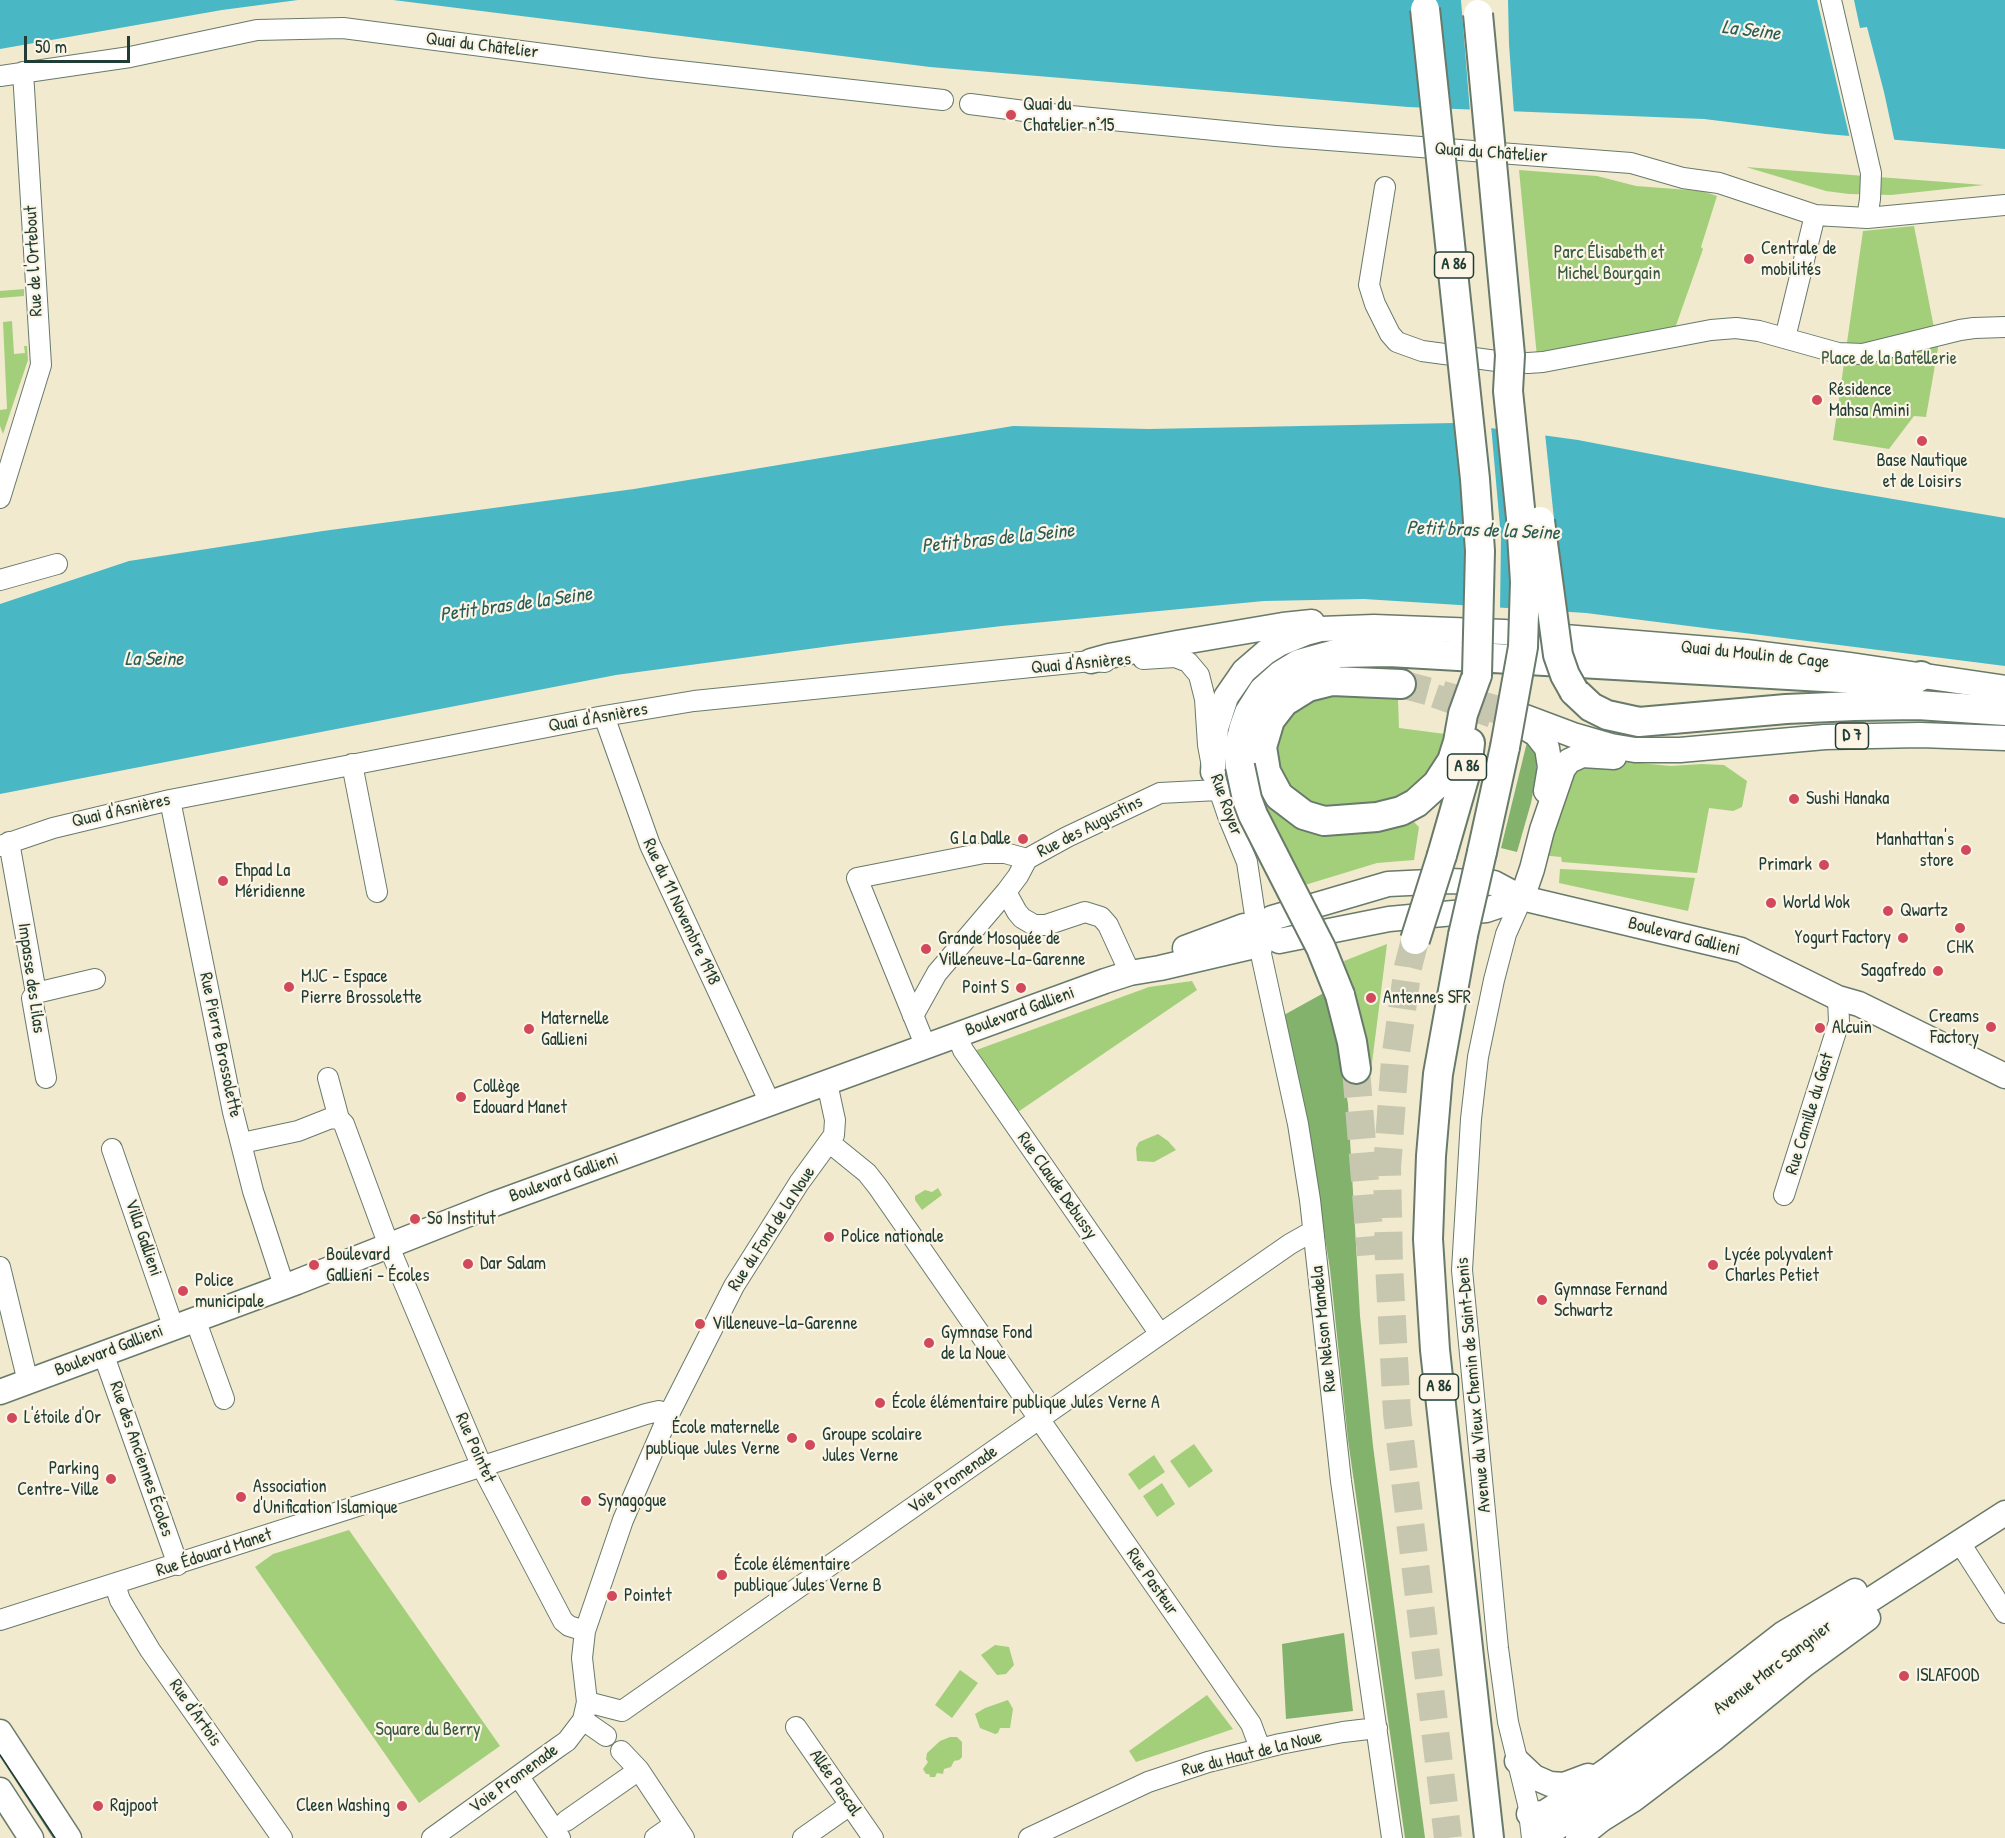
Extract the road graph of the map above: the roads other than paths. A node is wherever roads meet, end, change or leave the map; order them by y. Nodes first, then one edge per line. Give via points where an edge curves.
1 (1424, 0) edge
2 (1477, 0) edge
3 (1831, 0) edge
4 (23, 72) junction
5 (0, 76) edge
6 (943, 100) dead end
7 (970, 104) dead end
8 (1385, 187) dead end
9 (2005, 205) edge
10 (1815, 214) junction
11 (1867, 218) junction
12 (2005, 327) edge
13 (1785, 338) junction
14 (1510, 355) junction
15 (8, 451) edge
16 (0, 498) edge
17 (57, 564) dead end
18 (0, 580) edge
19 (1430, 629) junction
20 (1091, 661) junction
21 (1199, 675) joint
22 (1477, 675) junction
23 (1921, 676) junction
24 (1401, 684) dead end
25 (2005, 688) edge
26 (2005, 711) edge
27 (604, 716) junction
28 (1518, 730) junction
29 (2005, 738) edge
30 (1700, 748) junction
31 (352, 764) junction
32 (1224, 776) junction
33 (170, 800) junction
34 (4, 844) edge
35 (1027, 859) junction
36 (377, 892) dead end
37 (1006, 892) junction
38 (1522, 898) junction
39 (1264, 932) junction
40 (1415, 940) tunnel mouth
41 (1130, 973) junction
42 (95, 979) dead end
43 (36, 993) junction
44 (1838, 998) junction
45 (913, 1016) junction
46 (957, 1035) junction
47 (927, 1047) junction
48 (1356, 1069) tunnel mouth
49 (2005, 1076) edge
50 (46, 1078) dead end
51 (328, 1078) dead end
52 (827, 1083) junction
53 (2005, 1090) edge
54 (770, 1103) junction
55 (339, 1119) junction
56 (242, 1143) junction
57 (830, 1143) junction
58 (112, 1149) dead end
59 (1784, 1195) dead end
60 (1313, 1231) junction
61 (389, 1246) junction
62 (0, 1267) edge
63 (284, 1286) junction
64 (184, 1322) junction
65 (1160, 1335) junction
66 (103, 1353) junction
67 (28, 1383) junction
68 (0, 1392) edge
69 (224, 1399) dead end
70 (669, 1414) junction
71 (1039, 1419) junction
72 (482, 1467) junction
73 (2005, 1513) edge
74 (1960, 1543) junction
75 (178, 1565) junction
76 (1905, 1577) junction
77 (115, 1585) junction
78 (2005, 1613) edge
79 (0, 1620) edge
80 (585, 1631) junction
81 (585, 1711) junction
82 (796, 1727) dead end
83 (1377, 1728) junction
84 (0, 1732) edge
85 (606, 1736) dead end
86 (1260, 1748) junction
87 (621, 1751) dead end
88 (1517, 1761) junction
89 (1610, 1768) junction
90 (639, 1770) junction
91 (519, 1777) junction
92 (0, 1790) edge
93 (1634, 1799) junction
94 (850, 1805) junction
95 (1529, 1814) junction
96 (563, 1829) edge
97 (680, 1831) edge
98 (1540, 1836) edge
99 (31, 1838) edge
100 (69, 1838) edge
101 (282, 1838) edge
102 (432, 1838) edge
103 (655, 1838) edge
104 (803, 1838) edge
105 (873, 1838) edge
106 (1029, 1838) edge
107 (1392, 1838) edge
108 (1489, 1838) edge
109 (1578, 1838) edge
110 (1591, 1838) edge

1 - 22 highway, A 86, bridge via 1475,479 1480,551
2 - 14 highway, A 86, bridge
3 - 11 street via 1871,173
4 - 5 street, Quai du Châtelier
4 - 6 street, Quai du Châtelier via 130,57 257,30 343,28
4 - 15 street, Rue de l'Ortebout via 41,365
7 - 10 street, Quai du Châtelier via 1287,137 1631,163 1683,178 1719,183
8 - 13 street via 1369,285 1390,334 1405,346 1519,363 1544,362 1711,330 1736,328
9 - 11 street, Quai du Châtelier
10 - 11 street, Quai du Châtelier
10 - 13 street
12 - 13 street via 1960,330 1863,354 1838,353
14 - 26 highway, bridge via 1524,399 1558,655 1574,691 1591,707 1639,722 1854,706 1918,705
14 - 28 highway, A 86, bridge via 1508,392 1525,582
15 - 16 street
17 - 18 street
19 - 20 main road via 1374,619 1306,622
19 - 23 main road, Quai du Moulin de Cage via 1746,652
19 - 32 main road via 1321,629 1266,652 1244,671 1226,697 1216,728
20 - 21 street, Quai d'Asnières via 1175,657 1188,662
20 - 27 street, Quai d'Asnières via 694,701
21 - 32 street, Rue Royer via 1208,745
22 - 24 highway via 1452,761 1437,784 1416,803 1384,815 1324,821 1304,815 1279,796 1266,772 1262,747 1270,720 1284,702 1308,687 1332,681
22 - 40 highway, A 86, bridge via 1467,768
23 - 25 main road, Quai du Moulin de Cage
23 - 32 highway via 1910,682 1411,653 1339,653 1299,664 1263,691 1249,713
27 - 31 street, Quai d'Asnières
27 - 54 street, Rue du 11 Novembre 1918 via 655,856
28 - 30 main road via 1573,735 1635,750
28 - 38 main road via 1536,734 1544,742 1550,766 1524,867
28 - 108 highway, A 86, bridge via 1482,852 1447,1017 1438,1074 1428,1239 1436,1361
29 - 30 main road, D 7 via 1825,737
30 - 38 main road via 1644,758 1591,754 1569,761 1558,778
31 - 33 street, Quai d'Asnières
31 - 36 street
32 - 35 street, Rue des Augustins via 1160,793
32 - 39 street, Rue Royer via 1247,862 1255,915
32 - 48 highway, bridge via 1247,799 1321,948 1340,995
33 - 34 street, Quai d'Asnières
33 - 56 street, Rue Pierre Brossolette
34 - 43 street, Impasse des Lilas
35 - 37 street
35 - 45 street, Rue des Augustins via 1005,853 984,854 856,878
37 - 41 street via 1022,918 1034,925 1046,925 1079,913 1101,917
37 - 45 street via 938,973
38 - 39 main road via 1486,910 1389,919 1279,941
38 - 39 main road, Boulevard Gallieni via 1494,883 1388,884 1272,918
38 - 44 main road, Boulevard Gallieni via 1741,950
38 - 88 street, Avenue du Vieux Chemin de Saint-Denis via 1506,934 1478,1057 1462,1270 1498,1648
39 - 41 main road, Boulevard Gallieni via 1250,946
39 - 60 street, Rue Nelson Mandela via 1261,954 1298,1124
41 - 46 main road, Boulevard Gallieni
42 - 43 street
43 - 50 street, Impasse des Lilas via 32,998
44 - 49 main road, Boulevard Gallieni via 1859,1004
44 - 53 main road, Boulevard Gallieni via 1857,1015
44 - 59 street, Rue Camille du Gast via 1839,1022
45 - 47 street
46 - 47 main road, Boulevard Gallieni
46 - 65 street, Rue Claude Debussy via 963,1050
47 - 52 main road, Boulevard Gallieni
51 - 55 street
52 - 54 main road, Boulevard Gallieni
52 - 57 street, Rue du Fond de la Noue via 836,1126
54 - 61 main road, Boulevard Gallieni
55 - 56 street
55 - 61 street, Rue Pointet
56 - 63 street, Rue Pierre Brossolette
57 - 70 street, Rue du Fond de la Noue via 734,1286
57 - 71 street, Rue Pasteur via 873,1180
58 - 64 street, Villa Gallieni
60 - 65 street, Voie Promenade
60 - 83 street, Rue Nelson Mandela via 1341,1481
61 - 63 main road, Boulevard Gallieni
61 - 72 street, Rue Pointet
62 - 67 street
63 - 64 main road, Boulevard Gallieni
64 - 66 main road, Boulevard Gallieni
64 - 69 street, Villa Gallieni
65 - 71 street, Voie Promenade
66 - 67 main road, Boulevard Gallieni
66 - 75 street, Rue des Anciennes Écoles
67 - 68 main road, Boulevard Gallieni
70 - 72 street, Rue Édouard Manet via 646,1414
70 - 80 street, Rue du Fond de la Noue via 623,1520
71 - 81 street, Voie Promenade via 622,1711
71 - 86 street, Rue Pasteur via 1251,1724
72 - 75 street, Rue Édouard Manet
72 - 80 street, Rue Pointet via 563,1621
73 - 74 main road, Avenue Marc Sangnier
74 - 76 main road, Avenue Marc Sangnier
74 - 78 street
75 - 77 street, Rue Édouard Manet
76 - 89 main road via 1877,1579 1784,1633
76 - 93 main road via 1888,1604
76 - 98 main road, Avenue Marc Sangnier via 1789,1652 1673,1745
77 - 79 street, Rue Édouard Manet
77 - 101 street, Rue d'Artois via 150,1650
80 - 81 street, Rue du Fond de la Noue
81 - 85 street
81 - 91 street, Voie Promenade via 567,1741
82 - 94 street, Allée Pascal
83 - 86 street, Rue du Haut de la Noue
83 - 107 street
84 - 100 main road
86 - 106 street, Rue du Haut de la Noue via 1148,1782
87 - 90 street
88 - 89 main road via 1534,1777 1556,1785
88 - 95 street, Avenue du Vieux Chemin de Saint-Denis
89 - 95 main road via 1544,1813
90 - 96 street
90 - 97 street
91 - 96 street
91 - 102 street, Voie Promenade
92 - 99 main road
93 - 109 main road
93 - 110 main road
94 - 104 street
94 - 105 street, Allée Pascal
95 - 98 street, Avenue du Vieux Chemin de Saint-Denis
97 - 103 street

